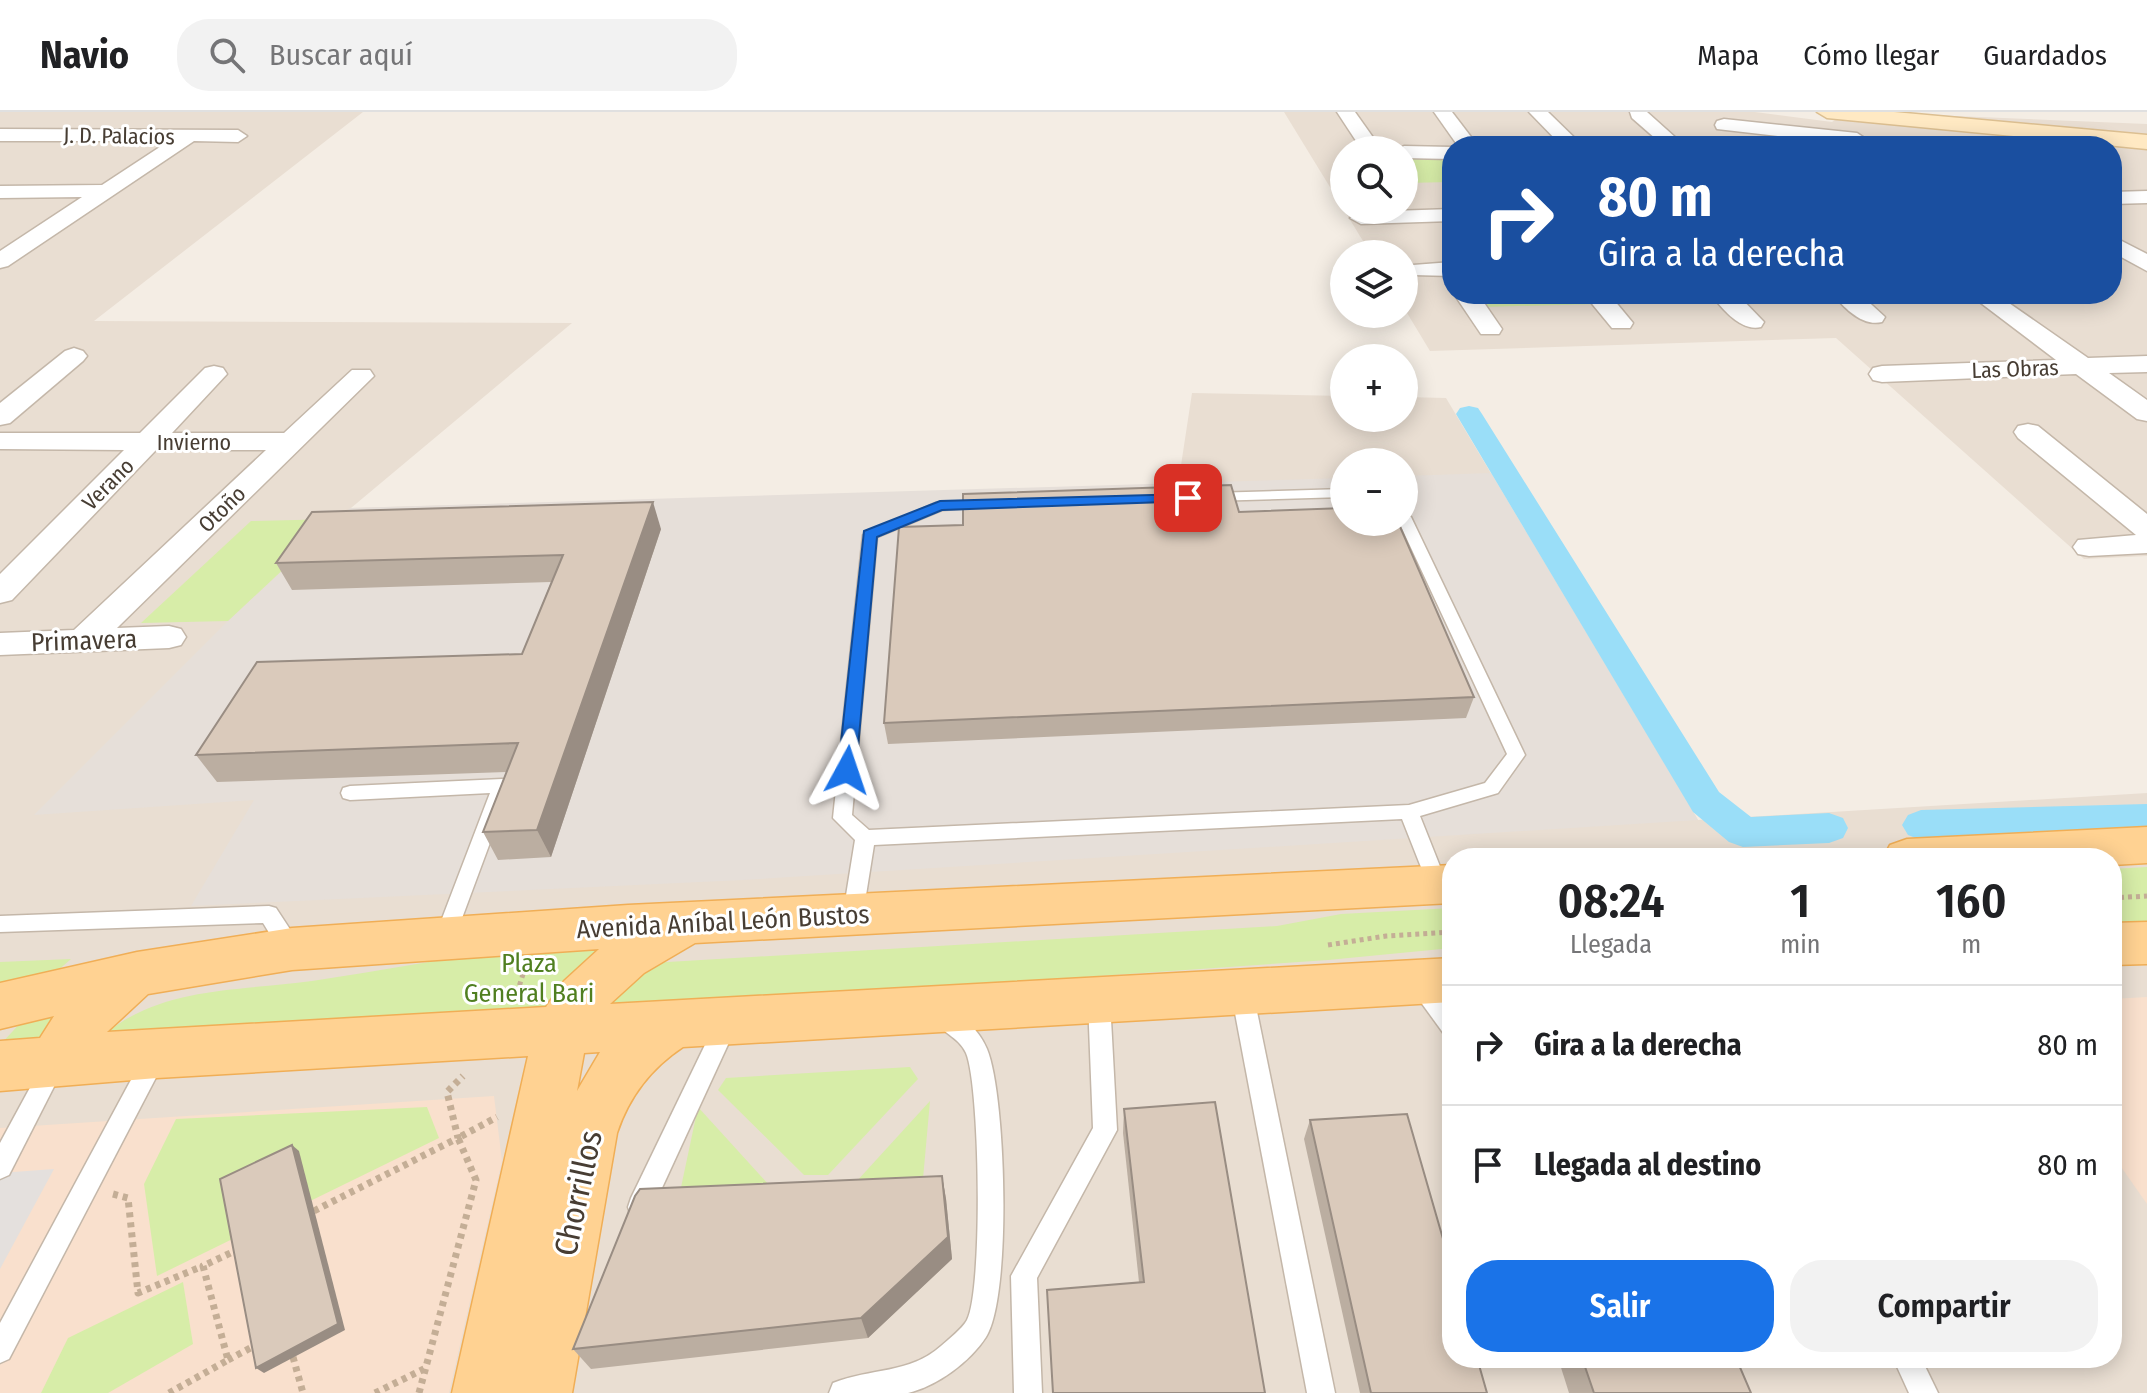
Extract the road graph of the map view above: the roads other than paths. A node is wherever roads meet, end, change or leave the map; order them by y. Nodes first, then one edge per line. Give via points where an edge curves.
1 (1346, 112) edge
2 (1443, 112) edge
3 (1538, 112) edge
4 (1837, 113) edge
5 (1638, 114) edge
6 (1724, 125) dead end
7 (0, 135) edge
8 (238, 136) dead end
9 (1362, 136) edge
10 (1461, 136) edge
11 (1563, 136) edge
12 (1663, 136) edge
13 (1811, 136) edge
14 (1854, 136) edge
15 (2083, 136) edge
16 (188, 137) junction
17 (2122, 140) edge
18 (2147, 142) edge
19 (1418, 152) edge
20 (1442, 153) edge
21 (104, 191) junction
22 (0, 192) edge
23 (2147, 197) edge
24 (2122, 198) edge
25 (1442, 215) edge
26 (1418, 216) edge
27 (2122, 249) edge
28 (0, 261) edge
29 (2147, 265) edge
30 (2122, 266) edge
31 (1421, 270) dead end
32 (1442, 271) edge
33 (1473, 304) edge
34 (1605, 304) edge
35 (1733, 304) edge
36 (1857, 304) edge
37 (1995, 304) edge
38 (1873, 317) dead end
39 (1752, 322) dead end
40 (1621, 323) dead end
41 (1490, 329) dead end
42 (74, 356) dead end
43 (2147, 364) edge
44 (2083, 366) junction
45 (214, 374) dead end
46 (1882, 374) dead end
47 (361, 376) dead end
48 (2147, 413) edge
49 (0, 417) edge
50 (2028, 432) dead end
51 (0, 441) edge
52 (151, 441) junction
53 (292, 442) junction
54 (1330, 493) edge
55 (1188, 498) edge
56 (1002, 504) edge
57 (2147, 529) edge
58 (1413, 536) edge
59 (2147, 544) edge
60 (2089, 547) dead end
61 (0, 593) edge
62 (169, 637) dead end
63 (83, 641) junction
64 (0, 644) edge
65 (350, 793) dead end
66 (1409, 812) junction
67 (865, 838) junction
68 (2147, 845) edge
69 (2092, 848) edge
70 (1442, 878) edge
71 (1442, 884) edge
72 (853, 914) junction
73 (690, 923) junction
74 (0, 924) edge
75 (445, 937) junction
76 (2147, 943) edge
77 (2122, 944) edge
78 (292, 949) junction
79 (137, 974) junction
80 (1435, 981) edge
81 (1242, 992) junction
82 (1099, 1000) junction
83 (1442, 1000) edge
84 (0, 1006) edge
85 (931, 1010) junction
86 (700, 1023) junction
87 (533, 1032) junction
88 (157, 1053) junction
89 (57, 1059) junction
90 (0, 1066) edge
91 (0, 1167) edge
92 (640, 1207) edge
93 (0, 1350) edge
94 (1911, 1368) edge
95 (486, 1393) edge
96 (538, 1393) edge
97 (843, 1393) edge
98 (1028, 1393) edge
99 (1321, 1393) edge
100 (1924, 1393) edge

1 - 9 street
2 - 10 street
3 - 11 street
4 - 14 street
4 - 15 street
5 - 12 street
6 - 13 street
7 - 16 street, J. D. Palacios
8 - 16 street, J. D. Palacios
16 - 21 street
17 - 18 street
19 - 20 street
21 - 22 street
21 - 28 street
23 - 24 street
25 - 26 street
27 - 29 street
29 - 30 street
31 - 32 street
33 - 41 street
34 - 40 street
35 - 39 street
36 - 38 street
37 - 44 street
42 - 49 street
43 - 44 street, Las Obras
44 - 46 street, Las Obras
44 - 48 street
45 - 52 street, Verano
47 - 53 street, Otoño
50 - 57 street
51 - 52 street, Invierno
52 - 53 street, Invierno
52 - 61 street, Verano
53 - 63 street, Otoño
54 - 55 lane
56 - 67 lane via 940,506 870,535 842,818
58 - 66 lane via 1516,755 1491,788
59 - 60 street
62 - 63 street, Primavera
63 - 64 street, Primavera
65 - 75 lane via 502,786
66 - 67 lane
66 - 70 lane
67 - 72 lane
68 - 69 main road
71 - 72 main road, Avenida Aníbal León Bustos
72 - 73 main road, Avenida Aníbal León Bustos
73 - 75 main road, Avenida Aníbal León Bustos
73 - 87 main road via 649,942
74 - 78 lane via 269,914
75 - 78 main road, Avenida Aníbal León Bustos
76 - 77 main road
78 - 79 main road, Avenida Aníbal León Bustos
79 - 84 main road, Avenida Aníbal León Bustos
79 - 89 main road via 87,1014
80 - 81 main road
80 - 83 lane
81 - 82 main road
81 - 99 lane
82 - 85 main road
82 - 98 lane via 1105,1130 1024,1276
85 - 86 main road
85 - 97 lane via 977,1051 986,1102 988,1285 979,1325 950,1359 909,1381
86 - 87 main road
86 - 92 lane
86 - 96 main road, Chorrillos via 647,1040 610,1079 597,1103
87 - 88 main road
87 - 95 main road, Chorrillos via 548,1090
88 - 89 main road
88 - 93 lane
89 - 90 main road
89 - 91 lane
94 - 100 lane

